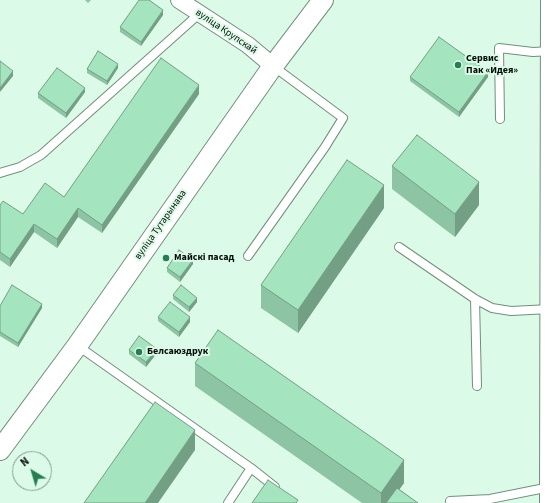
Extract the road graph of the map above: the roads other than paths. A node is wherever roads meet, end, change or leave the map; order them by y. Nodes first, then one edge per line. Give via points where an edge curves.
1 (179, 0) edge
2 (323, 0) edge
3 (552, 0) edge
4 (199, 14) junction
5 (552, 51) junction
6 (273, 66) junction
7 (500, 119) dead end
8 (0, 173) edge
9 (399, 247) dead end
10 (248, 256) dead end
11 (475, 300) junction
12 (551, 309) junction
13 (77, 346) junction
14 (477, 386) dead end
15 (0, 450) edge
16 (252, 468) junction
17 (280, 490) edge
18 (551, 495) edge
19 (450, 501) dead end
20 (228, 503) edge

1 - 4 street, вуліца Крупскай
2 - 6 street, вуліца Тутарынава
3 - 5 main road
4 - 6 street, вуліца Крупскай via 248,45
4 - 8 lane via 41,155 20,167
5 - 7 lane via 533,52 499,48
5 - 12 main road
6 - 10 lane via 343,118
6 - 13 street, вуліца Тутарынава
9 - 11 lane
11 - 12 lane via 492,308 511,312
11 - 14 lane
12 - 18 main road
13 - 15 street, вуліца Тутарынава
13 - 16 lane
16 - 17 lane
16 - 20 lane
18 - 19 lane

